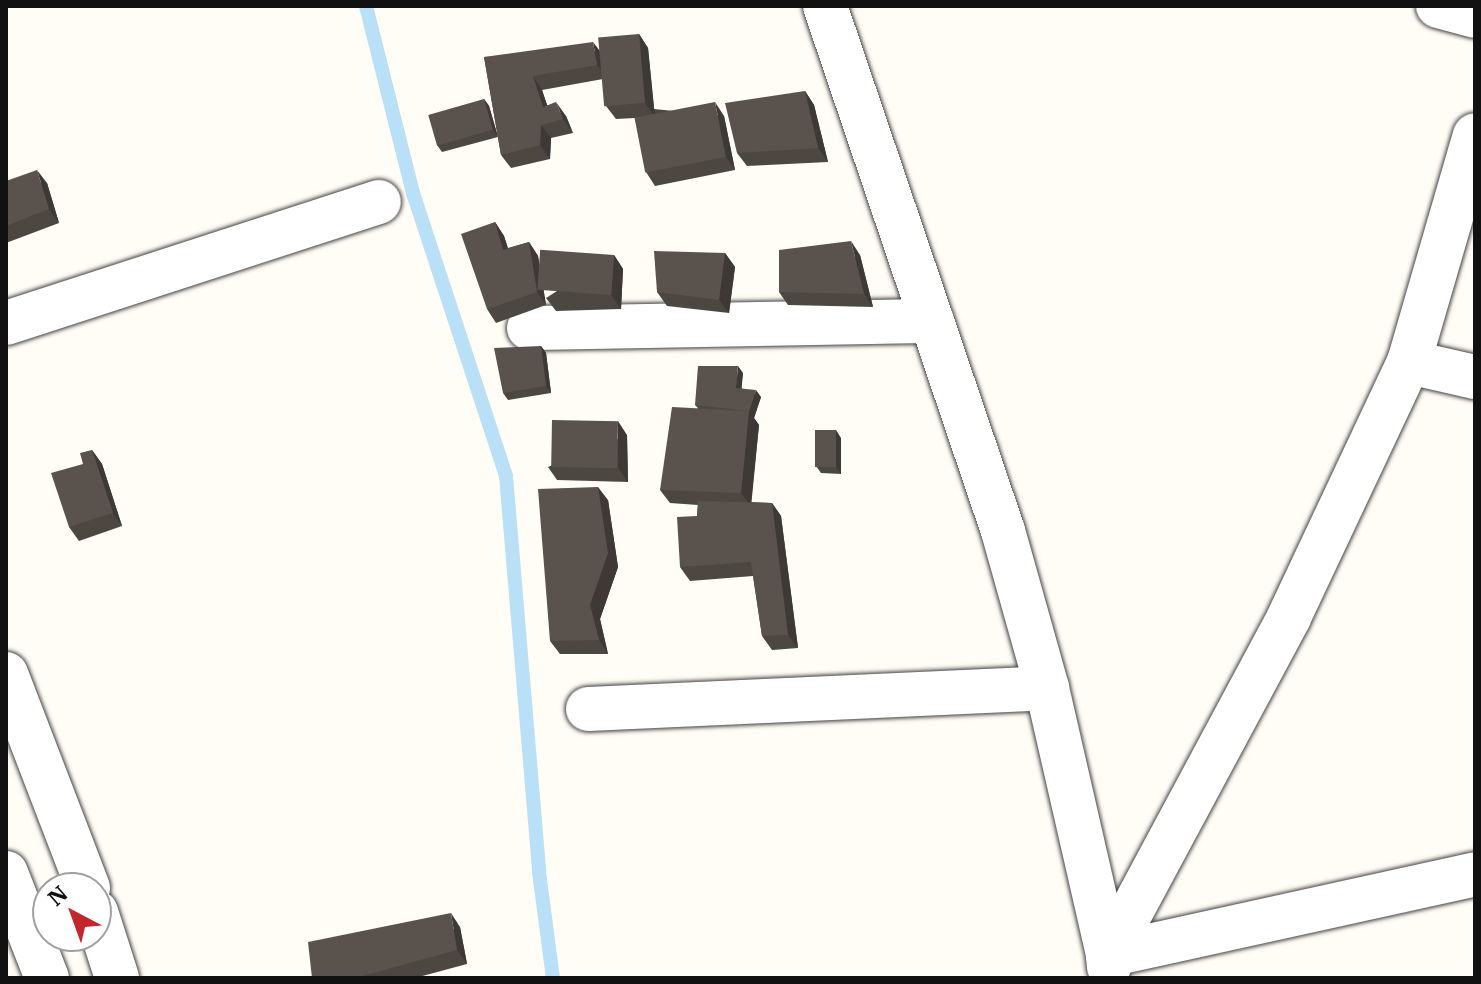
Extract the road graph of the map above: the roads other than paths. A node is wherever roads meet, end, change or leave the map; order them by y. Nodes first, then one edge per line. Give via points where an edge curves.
1 (825, 6) edge
2 (1438, 6) edge
3 (1475, 16) edge
4 (1475, 135) edge
5 (379, 202) dead end
6 (932, 321) junction
7 (6, 323) edge
8 (529, 328) dead end
9 (1409, 362) junction
10 (1475, 377) edge
11 (6, 674) edge
12 (1047, 688) junction
13 (588, 709) dead end
14 (82, 872) edge
15 (6, 873) edge
16 (1475, 874) edge
17 (109, 952) edge
18 (1109, 966) edge
19 (47, 978) edge
20 (117, 978) edge

1 - 6 street
2 - 3 street
4 - 9 street
5 - 7 street
6 - 8 street
6 - 12 street via 1003,531
9 - 10 street
9 - 18 street via 1289,617
11 - 14 street
12 - 13 street
12 - 18 street
15 - 19 street
16 - 18 street
17 - 20 street

